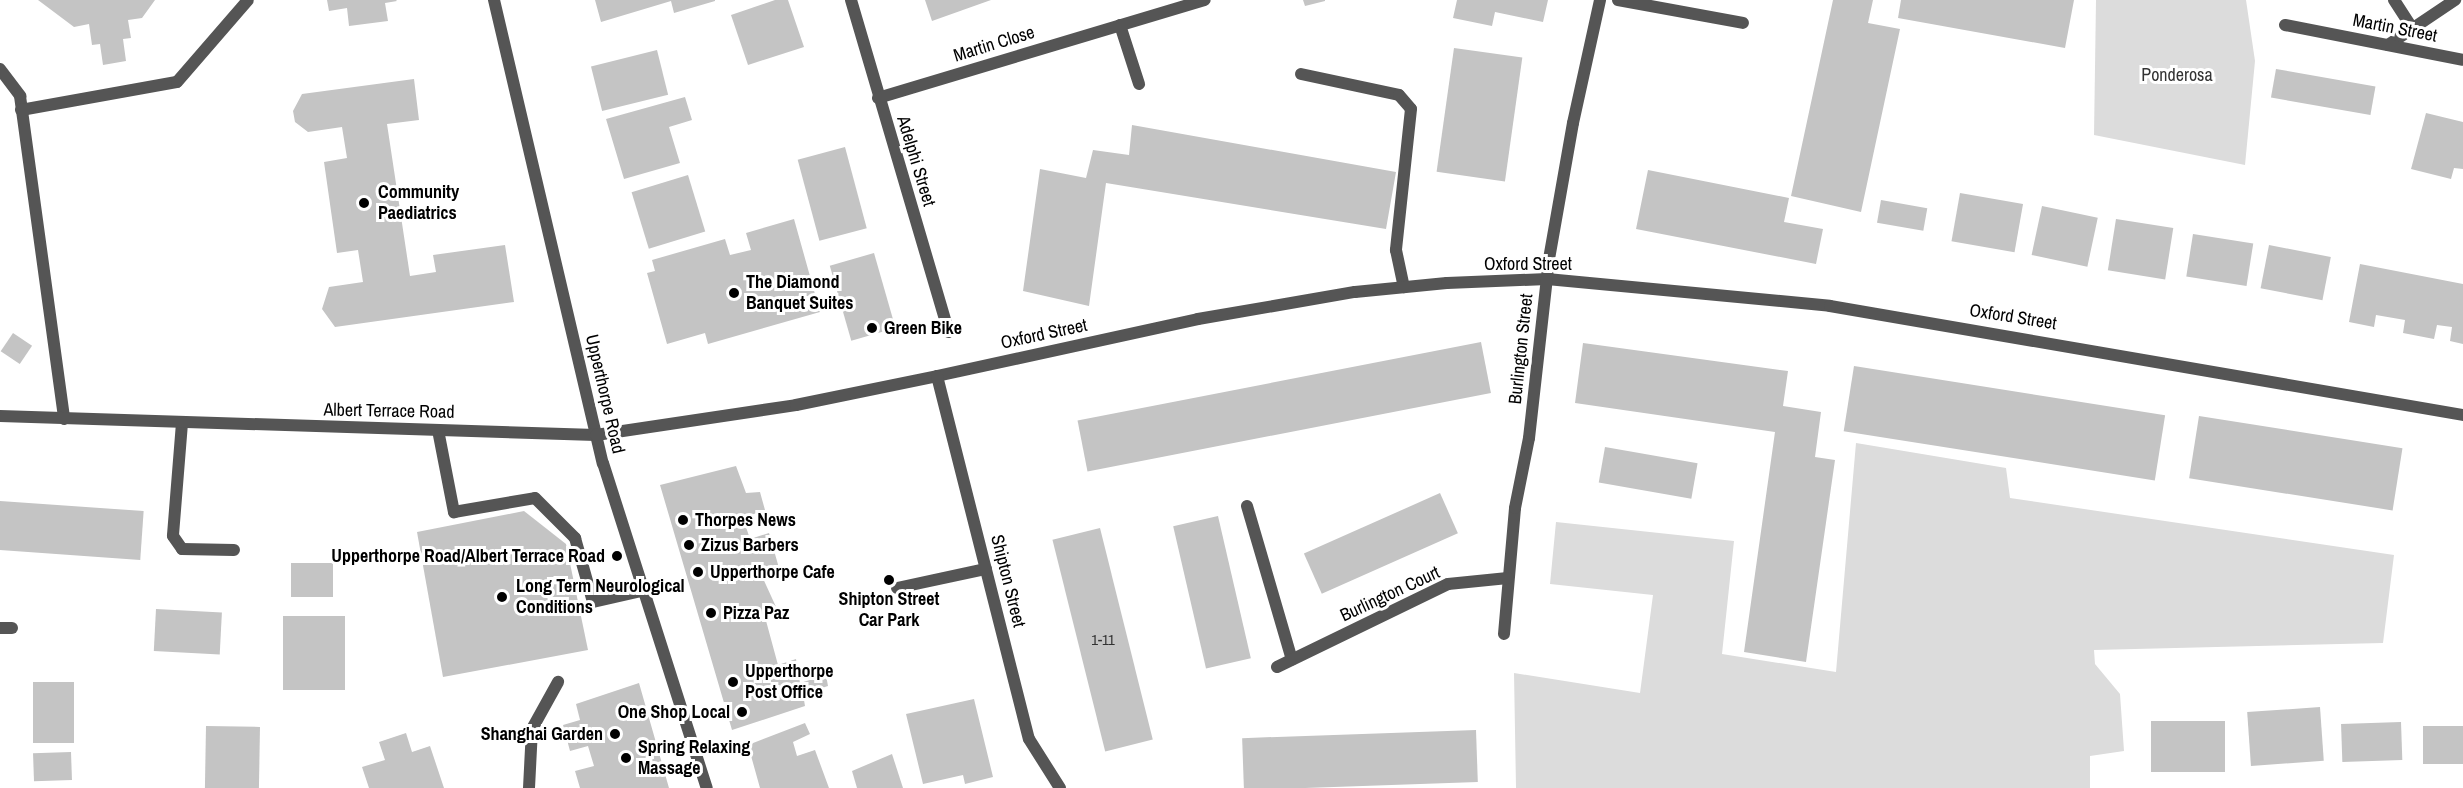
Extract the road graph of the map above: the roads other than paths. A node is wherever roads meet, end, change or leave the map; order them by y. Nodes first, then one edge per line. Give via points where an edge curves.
1 (248, 0) edge
2 (494, 0) edge
3 (850, 0) edge
4 (1204, 0) edge
5 (1600, 0) edge
6 (1617, 0) edge
7 (2394, 0) edge
8 (2455, 0) edge
9 (1743, 24) dead end
10 (1120, 25) junction
11 (2285, 25) dead end
12 (2412, 28) junction
13 (2388, 45) junction
14 (2463, 60) edge
15 (0, 69) edge
16 (1301, 74) dead end
17 (1139, 84) dead end
18 (878, 98) junction
19 (21, 110) junction
20 (1547, 279) junction
21 (1404, 287) junction
22 (949, 332) dead end
23 (937, 376) junction
24 (2463, 415) edge
25 (0, 416) edge
26 (64, 418) junction
27 (182, 423) junction
28 (438, 430) junction
29 (596, 435) junction
30 (1247, 506) dead end
31 (234, 550) dead end
32 (986, 569) junction
33 (1508, 578) junction
34 (897, 588) dead end
35 (645, 590) junction
36 (1504, 634) dead end
37 (1292, 660) junction
38 (1277, 667) dead end
39 (558, 682) dead end
40 (529, 788) edge
41 (707, 788) edge
42 (1060, 788) edge

1 - 19 street via 177,82
2 - 29 street, Upperthorpe Road
3 - 18 street, Adelphi Street
4 - 10 street, Martin Close
5 - 20 street, Burlington Street via 1573,123
6 - 9 street
7 - 12 street
8 - 12 street
10 - 17 street
10 - 18 street, Martin Close
11 - 13 street, Martin Street
12 - 13 street
13 - 14 street, Martin Street
15 - 19 street via 20,96
16 - 21 street via 1400,95 1411,109 1396,250
18 - 22 street, Adelphi Street
19 - 26 street
20 - 21 street, Oxford Street
20 - 24 street, Oxford Street via 1830,306
20 - 33 street, Burlington Street
21 - 23 street, Oxford Street via 1198,319
23 - 29 street, Oxford Street via 796,405
23 - 32 street, Shipton Street
25 - 26 street, Albert Terrace Road
26 - 27 street, Albert Terrace Road
27 - 28 street, Albert Terrace Road
27 - 31 street via 173,536 182,549
28 - 29 street, Albert Terrace Road
28 - 35 street via 454,512 535,498 575,538 593,602
29 - 35 street, Upperthorpe Road
30 - 37 street
32 - 34 street
32 - 42 street, Shipton Street via 1029,739
33 - 36 street, Burlington Street
33 - 37 street, Burlington Court via 1448,584
35 - 41 street, Upperthorpe Road
37 - 38 street, Burlington Court
39 - 40 street via 532,729

